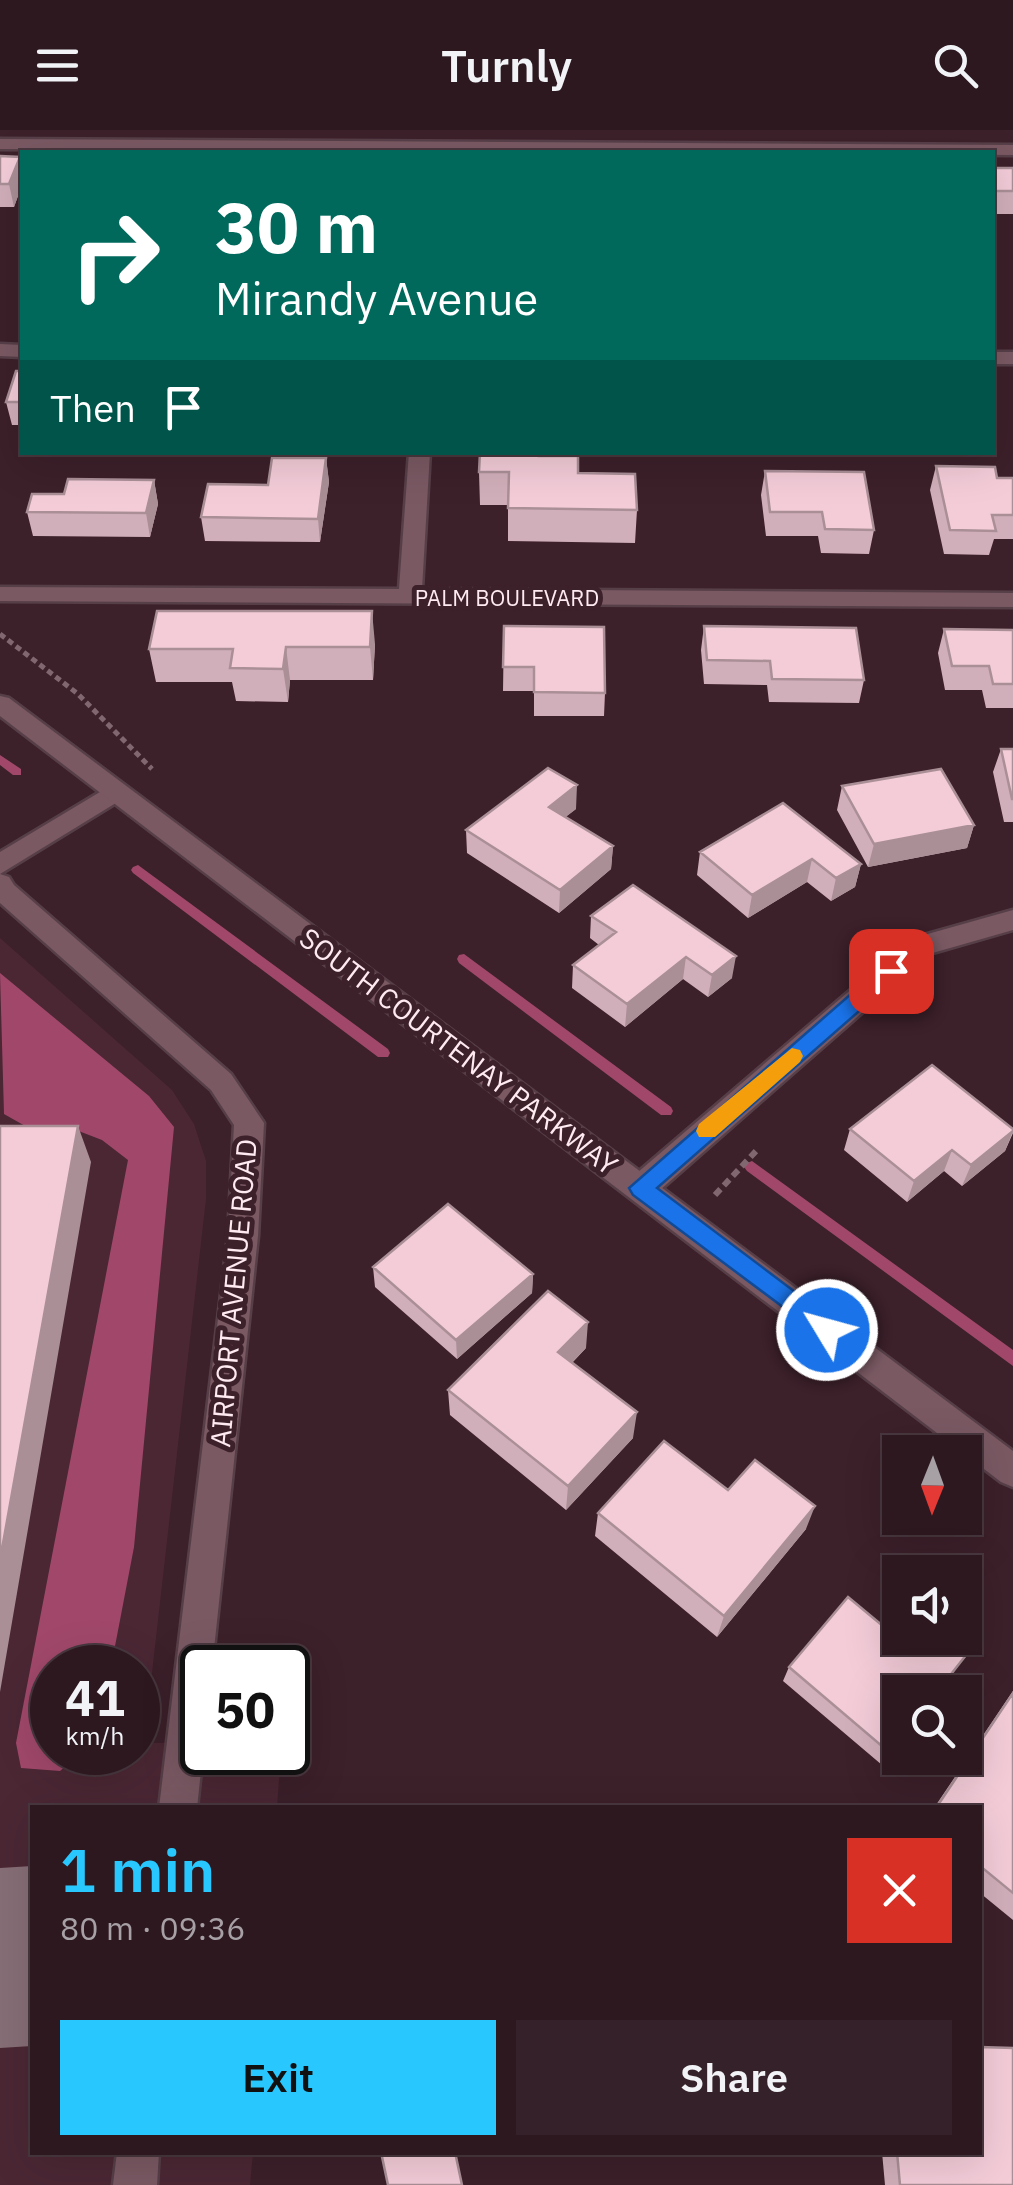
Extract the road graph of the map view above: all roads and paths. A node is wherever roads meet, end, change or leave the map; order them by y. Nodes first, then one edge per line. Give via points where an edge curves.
1 (442, 143) edge
2 (0, 144) edge
3 (1013, 150) edge
4 (420, 455) edge
5 (0, 594) edge
6 (410, 596) junction
7 (1013, 600) edge
8 (0, 704) edge
9 (115, 792) junction
10 (0, 865) edge
11 (0, 884) edge
12 (1013, 920) edge
13 (757, 1150) dead end
14 (641, 1188) junction
15 (714, 1195) dead end
16 (1013, 1471) edge
17 (178, 1805) edge
18 (138, 2155) edge
19 (135, 2185) edge

1 - 2 street
1 - 3 street
4 - 6 street
5 - 6 street, PALM BOULEVARD
6 - 7 street, PALM BOULEVARD
8 - 9 street, SOUTH COURTENAY PARKWAY
9 - 10 street
9 - 14 street, SOUTH COURTENAY PARKWAY
11 - 17 street, AIRPORT AVENUE ROAD via 221,1082 249,1123 243,1236
12 - 14 street via 920,946
13 - 15 path
14 - 16 street, SOUTH COURTENAY PARKWAY
18 - 19 street

